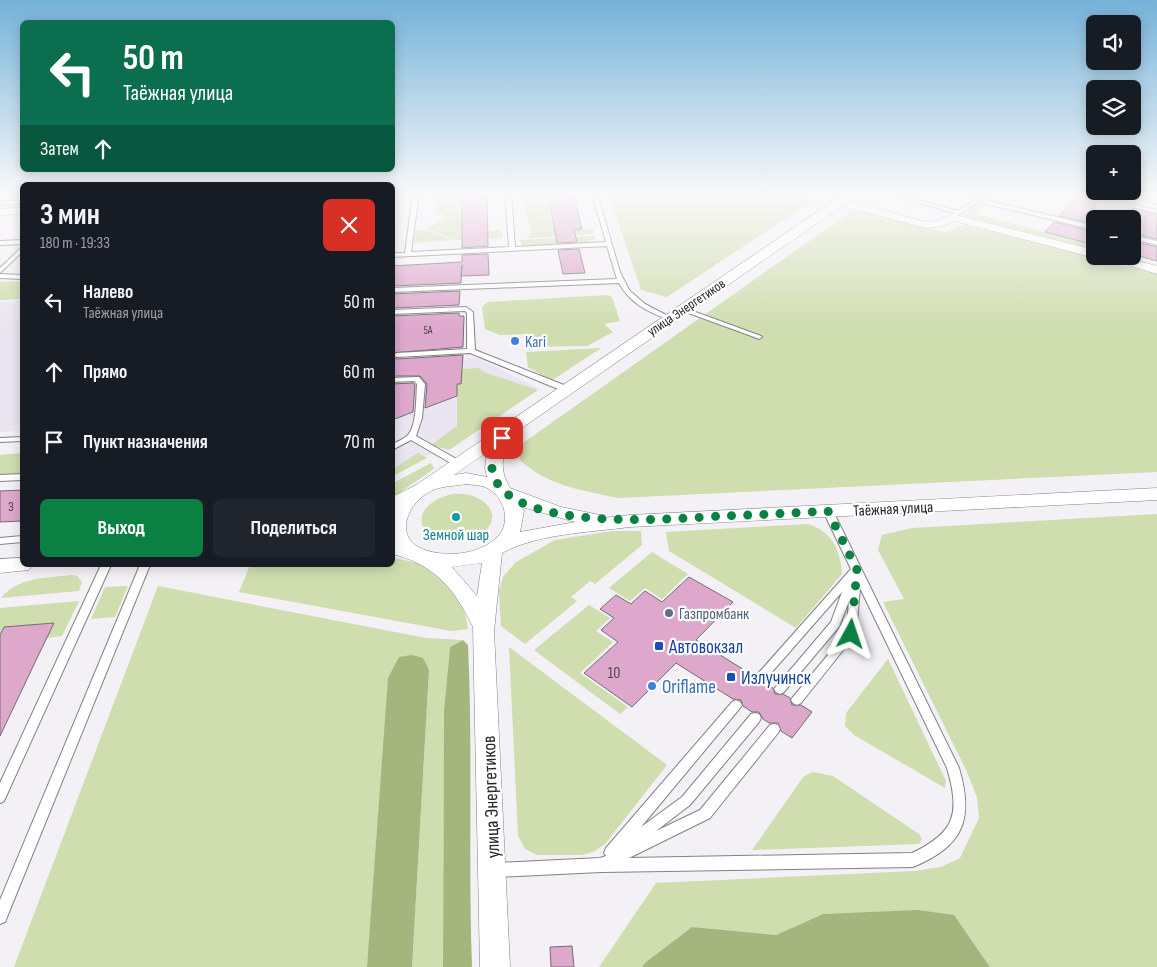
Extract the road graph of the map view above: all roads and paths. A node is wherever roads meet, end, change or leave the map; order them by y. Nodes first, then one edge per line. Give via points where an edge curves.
1 (410, 238) edge
2 (511, 238) edge
3 (607, 238) edge
4 (787, 238) edge
5 (1039, 238) edge
6 (1141, 240) edge
7 (20, 242) edge
8 (0, 243) edge
9 (1157, 243) edge
10 (609, 244) junction
11 (512, 250) junction
12 (20, 251) edge
13 (1086, 251) edge
14 (408, 254) junction
15 (395, 255) edge
16 (1138, 265) edge
17 (1157, 270) edge
18 (0, 271) edge
19 (0, 276) edge
20 (20, 277) edge
21 (619, 281) junction
22 (395, 290) edge
23 (682, 309) junction
24 (395, 312) edge
25 (669, 318) junction
26 (759, 337) dead end
27 (471, 351) junction
28 (397, 355) dead end
29 (395, 380) edge
30 (566, 389) junction
31 (518, 421) junction
32 (411, 436) junction
33 (20, 439) edge
34 (0, 440) edge
35 (395, 446) edge
36 (457, 463) junction
37 (20, 477) edge
38 (0, 478) edge
39 (418, 491) junction
40 (506, 493) junction
41 (1157, 494) edge
42 (395, 503) edge
43 (828, 511) junction
44 (630, 521) junction
45 (20, 539) edge
46 (0, 541) edge
47 (497, 546) junction
48 (395, 548) edge
49 (424, 556) junction
50 (105, 567) edge
51 (144, 567) edge
52 (857, 570) junction
53 (484, 627) junction
54 (761, 677) dead end
55 (780, 689) dead end
56 (798, 700) dead end
57 (736, 704) dead end
58 (755, 718) dead end
59 (774, 729) dead end
60 (0, 797) edge
61 (601, 865) junction
62 (493, 870) junction
63 (0, 917) edge
64 (495, 967) edge

1 - 14 lane
2 - 11 lane
3 - 10 lane
4 - 23 street, улица Энергетиков
5 - 13 street
6 - 9 lane
7 - 8 lane
10 - 11 lane
10 - 21 lane
11 - 14 lane
12 - 18 lane
14 - 15 lane
16 - 17 street
19 - 20 lane
21 - 22 lane
21 - 25 lane via 641,306
23 - 25 street, улица Энергетиков
23 - 26 lane
24 - 27 lane via 466,309 470,312
25 - 30 street, улица Энергетиков
27 - 28 lane
27 - 30 lane
29 - 32 lane via 416,380 421,384 418,420
30 - 31 street, улица Энергетиков
31 - 36 street
31 - 40 street via 502,438 494,457 493,473
32 - 35 lane
32 - 36 lane
33 - 34 lane
36 - 39 street
37 - 38 lane
39 - 40 street via 441,482 462,479 484,482
39 - 42 street
39 - 49 street via 397,514 396,528 405,546
40 - 44 street via 559,513
40 - 47 street via 517,518 514,527
41 - 43 street, Таёжная улица
43 - 44 street, Таёжная улица
43 - 52 lane
44 - 47 street via 553,531
45 - 46 lane
47 - 49 street via 481,555 458,560
47 - 53 street, улица Энергетиков
48 - 49 street
49 - 53 street via 446,572 467,596
50 - 60 lane
51 - 63 lane
52 - 54 lane
52 - 55 lane via 835,624
52 - 56 lane via 851,634
52 - 61 lane via 954,768 961,790 959,816 953,833 936,850 913,860
53 - 62 street, улица Энергетиков
57 - 61 lane
58 - 61 lane via 686,800
59 - 61 lane via 705,814
61 - 62 lane
62 - 64 street, улица Энергетиков

